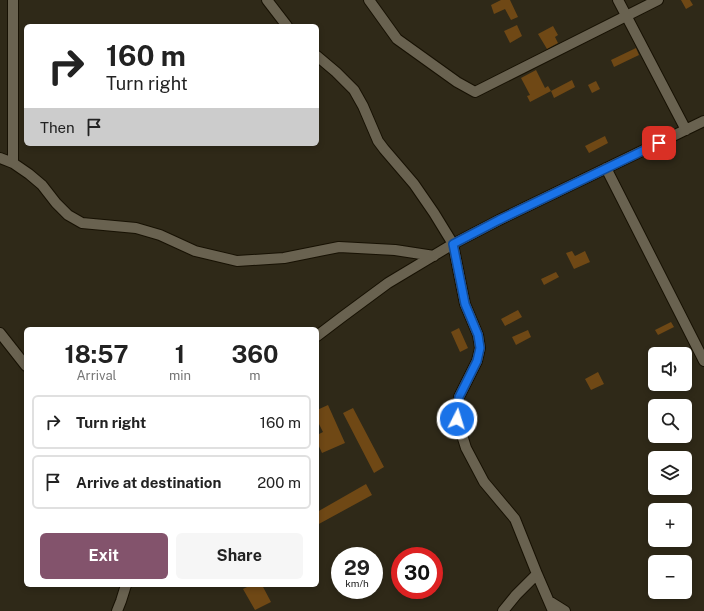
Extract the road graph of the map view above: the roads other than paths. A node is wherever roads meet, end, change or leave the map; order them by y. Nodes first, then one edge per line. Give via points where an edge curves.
1 (13, 0) edge
2 (267, 0) edge
3 (369, 0) edge
4 (618, 0) edge
5 (658, 0) edge
6 (626, 16) junction
7 (285, 24) edge
8 (319, 58) edge
9 (704, 121) edge
10 (686, 130) junction
11 (0, 158) edge
12 (13, 163) junction
13 (606, 168) junction
14 (453, 244) junction
15 (434, 256) junction
16 (0, 334) edge
17 (319, 334) edge
18 (704, 361) edge
19 (24, 364) edge
20 (537, 574) junction
21 (126, 587) edge
22 (551, 606) edge
23 (117, 611) edge
24 (503, 611) edge
25 (565, 611) edge

1 - 12 street
2 - 7 street
3 - 6 street via 397,39 475,92
4 - 6 street
5 - 6 street
6 - 10 street
8 - 14 street via 354,90 378,141 414,184
9 - 10 street
10 - 13 street
11 - 12 street
12 - 15 street via 42,185 68,215 82,223 136,228 160,235 195,251 237,261 284,258 339,248 395,250
13 - 14 street
13 - 18 street
14 - 15 street
14 - 20 street via 465,304 478,335 480,348 477,361 459,397 457,419 466,448 484,482 515,519
15 - 17 street via 388,283
16 - 19 street
20 - 22 street
20 - 24 street
21 - 23 street
22 - 25 street

